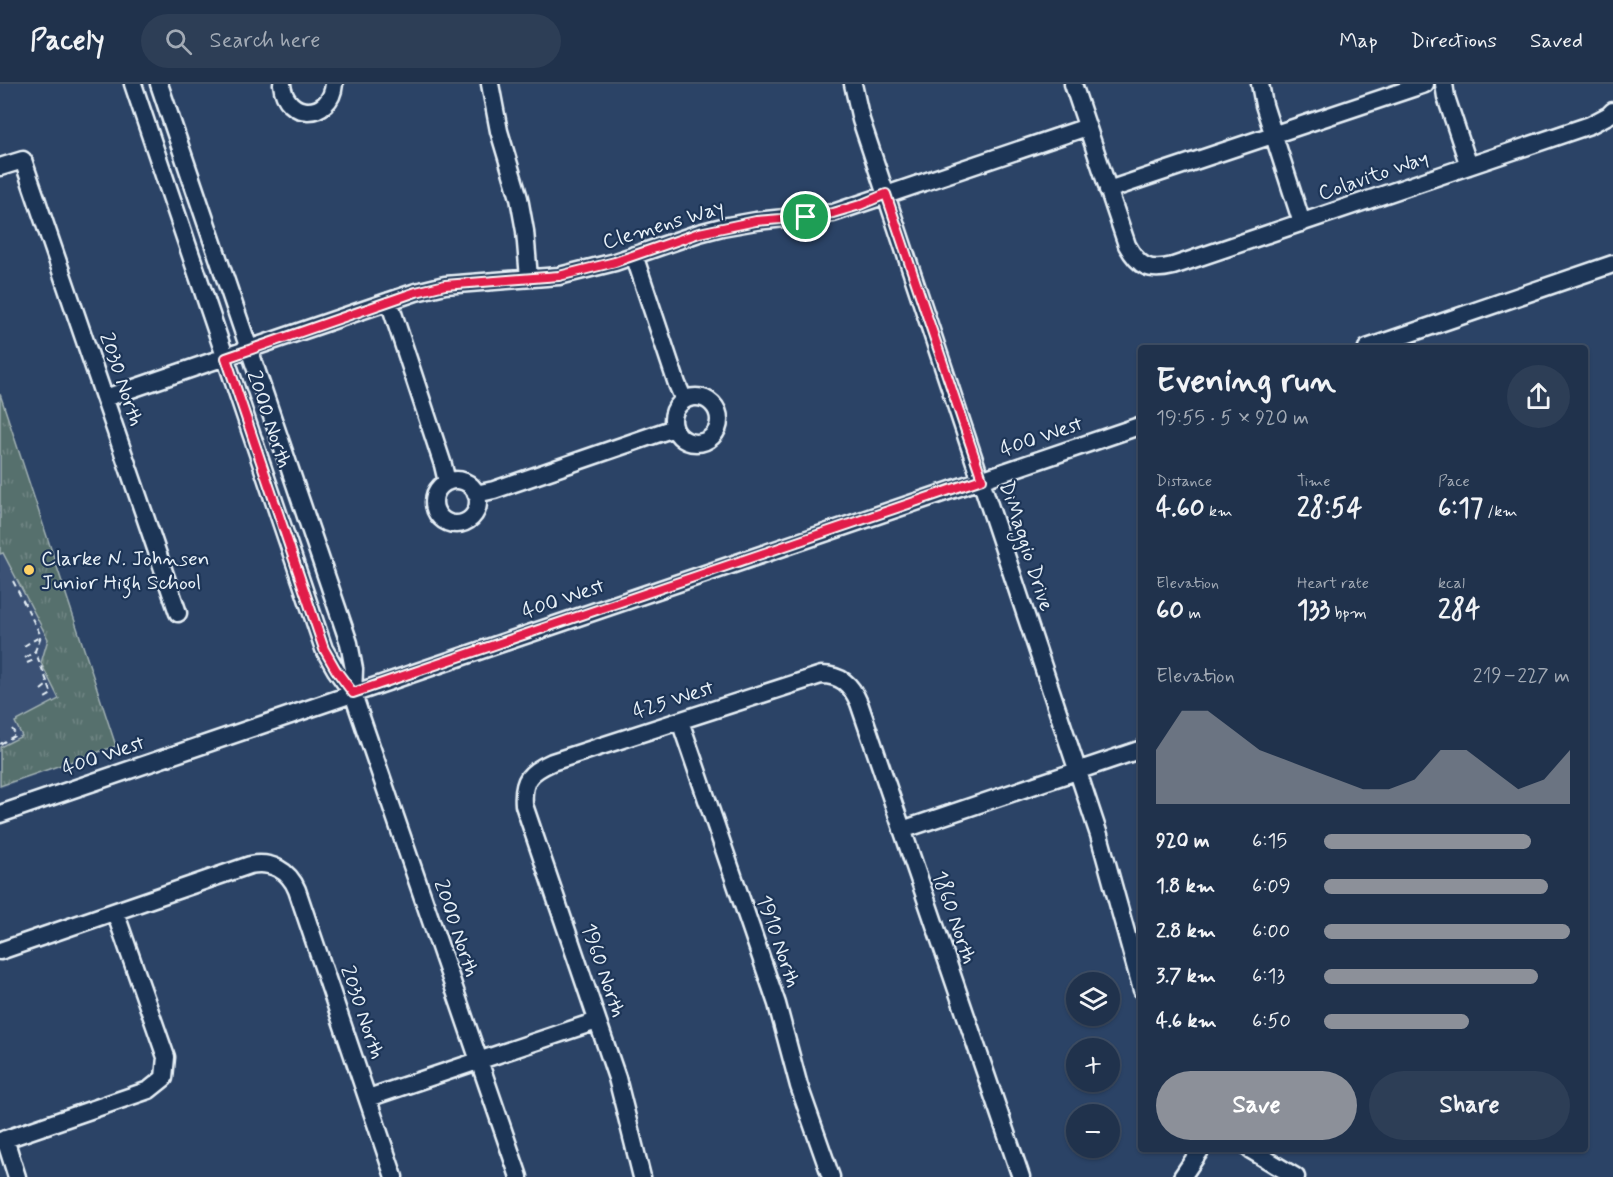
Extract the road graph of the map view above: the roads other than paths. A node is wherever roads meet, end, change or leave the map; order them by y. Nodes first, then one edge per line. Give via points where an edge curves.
1 (133, 84) edge
2 (159, 84) edge
3 (282, 84) edge
4 (334, 84) edge
5 (490, 84) edge
6 (853, 84) edge
7 (1073, 84) edge
8 (1260, 84) edge
9 (1425, 84) edge
10 (1444, 84) edge
11 (1613, 111) edge
12 (1087, 127) junction
13 (1274, 135) junction
14 (1469, 166) junction
15 (0, 167) edge
16 (1108, 190) junction
17 (886, 194) junction
18 (1302, 222) junction
19 (634, 255) junction
20 (1613, 264) edge
21 (529, 278) junction
22 (389, 301) junction
23 (1376, 345) edge
24 (249, 350) junction
25 (226, 358) junction
26 (105, 398) junction
27 (684, 400) junction
28 (1138, 426) edge
29 (674, 428) junction
30 (982, 479) junction
31 (447, 482) junction
32 (476, 494) junction
33 (178, 613) dead end
34 (839, 678) joint
35 (353, 693) junction
36 (680, 721) junction
37 (1138, 750) edge
38 (1077, 771) junction
39 (528, 780) joint
40 (0, 814) edge
41 (902, 830) junction
42 (115, 912) junction
43 (0, 951) edge
44 (1138, 976) edge
45 (597, 1021) junction
46 (479, 1060) junction
47 (368, 1098) junction
48 (2, 1140) edge
49 (1198, 1152) edge
50 (1254, 1152) edge
51 (17, 1177) edge
52 (394, 1177) edge
53 (519, 1177) edge
54 (642, 1177) edge
55 (831, 1177) edge
56 (1021, 1177) edge
57 (1182, 1177) edge
58 (1296, 1177) edge

1 - 25 street, 2000 North
2 - 24 street, 2000 North
3 - 4 street via 287,101 308,112 324,106
5 - 21 street via 519,198
6 - 17 street, DiMaggio Drive
7 - 12 street
8 - 13 street
9 - 13 street
10 - 14 street
11 - 14 street, Colavito Way via 1590,125
12 - 16 street
12 - 17 street, Clemens Way
13 - 16 street
13 - 18 street
14 - 18 street, Colavito Way
15 - 26 street, 2030 North via 23,160
16 - 18 street, Colavito Way via 1134,259 1158,270
17 - 19 street, Clemens Way via 833,213 722,227
17 - 30 street, DiMaggio Drive
19 - 21 street, Clemens Way via 559,276
19 - 27 street
20 - 23 street
21 - 22 street, Clemens Way via 445,285
22 - 24 street, Clemens Way
22 - 31 street
24 - 25 street, Clemens Way
24 - 35 street, 2000 North via 349,643
25 - 26 street, Clemens Way
25 - 35 street, 2000 North via 324,649
26 - 33 street, 2030 North
27 - 29 street via 675,409
27 - 29 street via 696,396 713,403 719,414 716,433 706,441 693,443
28 - 30 street, 400 West
29 - 32 street
30 - 35 street, 400 West
30 - 38 street, DiMaggio Drive
31 - 32 street via 464,482
31 - 32 street via 434,501 445,521 456,524 472,517 477,506
34 - 36 street, 425 West via 810,677
34 - 41 street, 1860 North via 851,687 859,703
35 - 40 street, 400 West
35 - 46 street, 2000 North
36 - 39 street, 425 West via 552,762 538,768
36 - 55 street, 1910 North via 777,1004 799,1086
37 - 38 street
38 - 41 street
38 - 44 street, DiMaggio Drive
39 - 45 street, 1960 North via 524,805
41 - 56 street, 1860 North
42 - 43 street
42 - 47 street, 2030 North via 250,865 279,868 297,890
42 - 48 street via 166,1057 164,1078 149,1090
45 - 46 street
45 - 54 street, 1960 North via 617,1078
46 - 47 street
46 - 53 street, 2000 North
47 - 52 street, 2030 North
48 - 51 street
49 - 57 street
50 - 58 street

